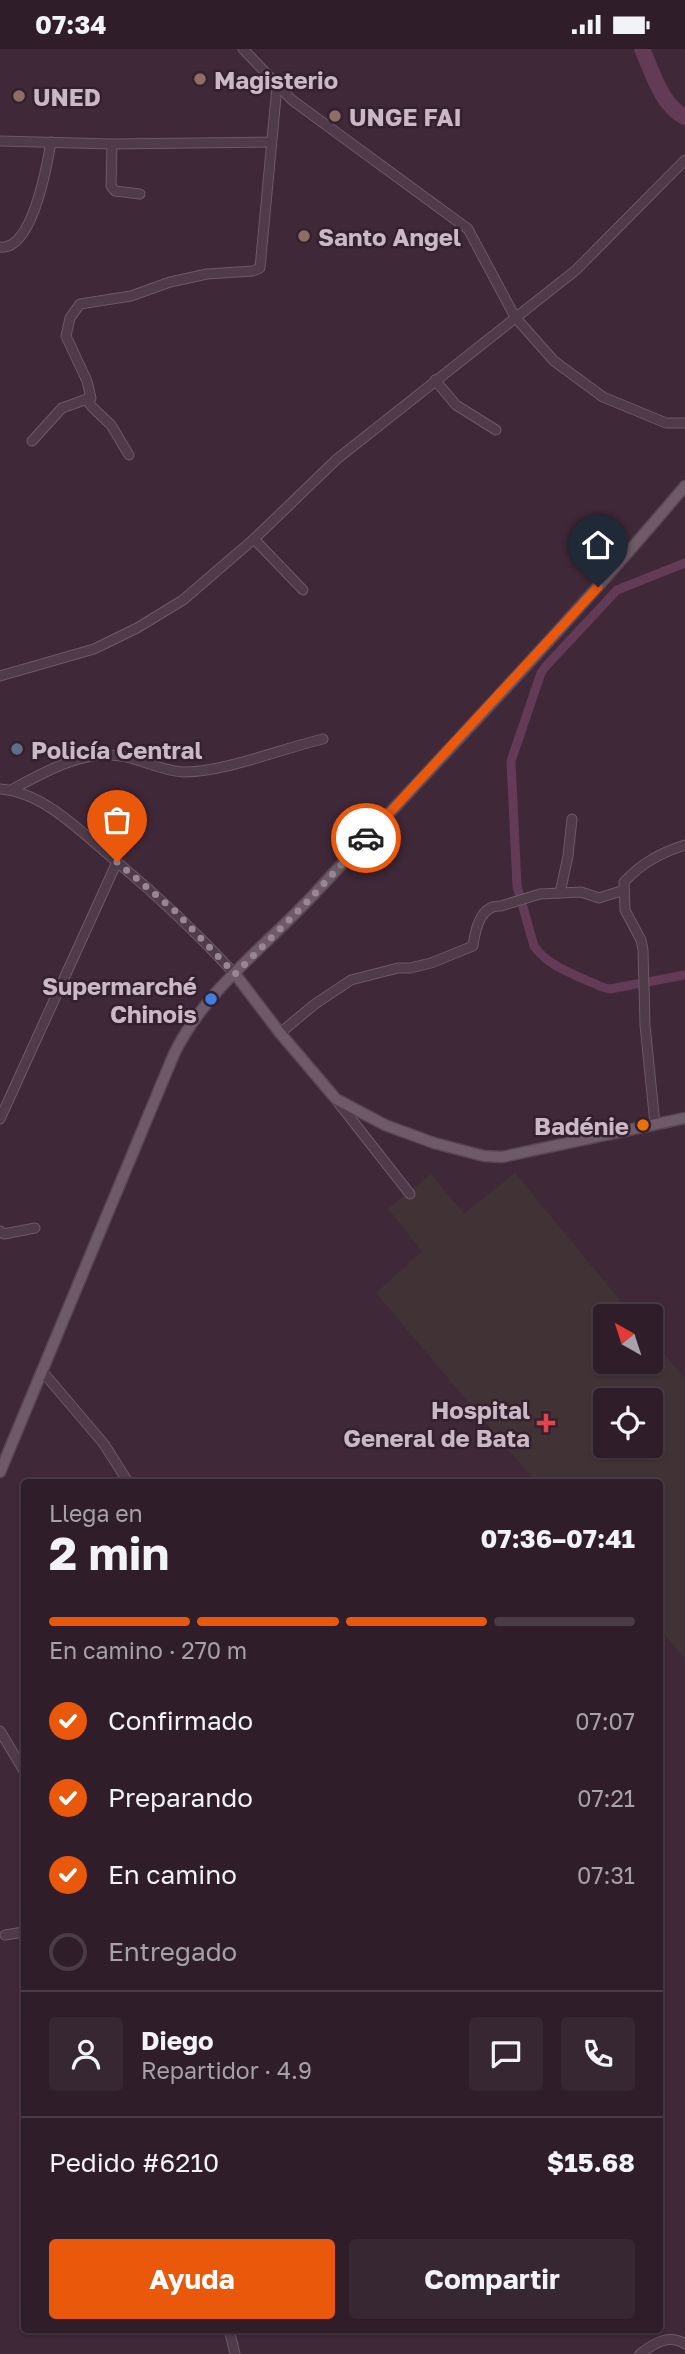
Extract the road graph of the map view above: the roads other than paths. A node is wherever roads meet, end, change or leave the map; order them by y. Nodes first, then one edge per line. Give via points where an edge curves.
1 (243, 49) edge
2 (277, 86) junction
3 (295, 103) junction
4 (274, 112) junction
5 (0, 141) edge
6 (51, 142) junction
7 (271, 142) junction
8 (113, 144) junction
9 (685, 160) edge
10 (140, 194) dead end
11 (0, 247) edge
12 (515, 317) junction
13 (435, 380) junction
14 (91, 398) junction
15 (685, 423) edge
16 (496, 430) dead end
17 (32, 441) dead end
18 (129, 455) dead end
19 (685, 486) edge
20 (254, 539) junction
21 (303, 590) dead end
22 (0, 675) edge
23 (323, 739) dead end
24 (0, 789) edge
25 (11, 790) junction
26 (572, 819) dead end
27 (685, 845) edge
28 (117, 862) junction
29 (624, 890) junction
30 (560, 893) junction
31 (235, 974) junction
32 (280, 1033) junction
33 (336, 1099) junction
34 (685, 1118) edge
35 (0, 1119) edge
36 (655, 1124) junction
37 (410, 1194) dead end
38 (35, 1228) dead end
39 (0, 1231) edge
40 (42, 1371) junction
41 (0, 1472) edge
42 (126, 1479) edge
43 (0, 1731) edge
44 (21, 1766) edge
45 (21, 1932) edge
46 (5, 1935) dead end
47 (230, 2333) edge
48 (685, 2343) edge
49 (235, 2354) edge
50 (640, 2354) edge

1 - 2 street
2 - 3 street
2 - 4 street
3 - 4 street
3 - 12 street via 468,229
4 - 7 street
5 - 6 street
6 - 8 street
6 - 11 street via 30,219 13,245
7 - 8 street
7 - 14 street via 260,268 170,282 75,309 66,336
8 - 10 street via 111,186 115,191
9 - 12 street via 576,270
12 - 13 street
12 - 15 street via 554,361 603,397 666,423
13 - 16 street via 456,405
13 - 20 street via 337,459
14 - 17 street via 62,408
14 - 18 street via 90,406 111,425
19 - 31 main road via 530,661
20 - 21 street
20 - 22 street via 183,600 137,628 94,649
23 - 25 street via 184,772 110,754 89,756
24 - 25 street
25 - 28 street via 64,817
26 - 30 street
27 - 29 street via 658,854 636,870 624,882
28 - 31 street via 175,911
28 - 35 street
29 - 30 street via 599,898
29 - 36 street via 625,910 641,940
30 - 32 street via 496,905 486,910 475,929 473,946 431,963 351,980
31 - 32 main road
31 - 40 main road via 208,1001 179,1043
32 - 33 main road
33 - 36 main road via 398,1130 484,1156 519,1155
33 - 37 street
34 - 36 main road
38 - 39 street
40 - 41 main road
40 - 42 street via 104,1444
43 - 44 street
45 - 46 street
47 - 49 street
48 - 50 street via 660,2340

